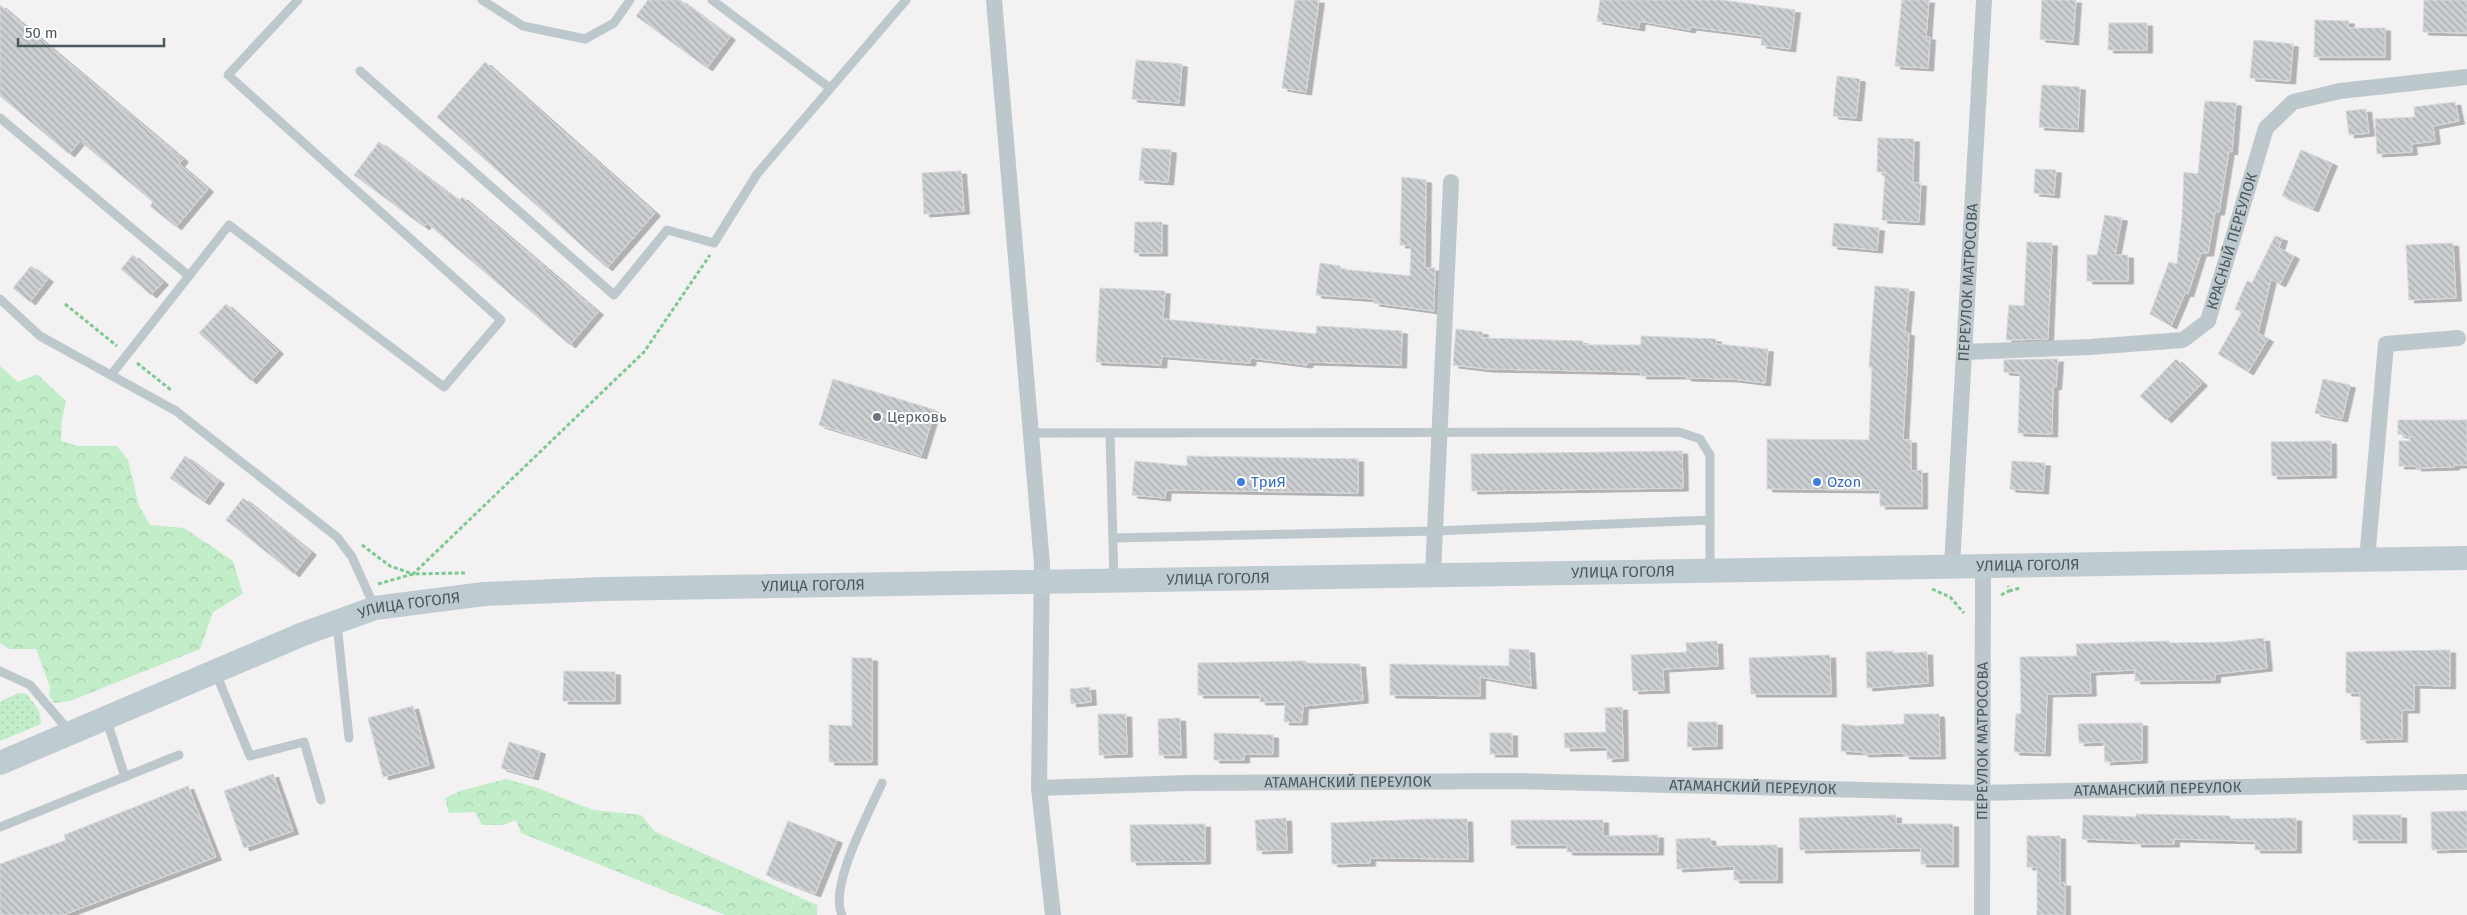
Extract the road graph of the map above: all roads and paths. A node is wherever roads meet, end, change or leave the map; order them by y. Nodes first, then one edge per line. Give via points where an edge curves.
1 (298, 0) edge
2 (482, 0) edge
3 (630, 0) edge
4 (712, 0) edge
5 (906, 0) edge
6 (994, 0) edge
7 (1984, 0) edge
8 (360, 71) dead end
9 (2467, 77) edge
10 (830, 88) junction
11 (0, 118) edge
12 (1451, 182) dead end
13 (714, 243) junction
14 (189, 276) junction
15 (0, 299) edge
16 (65, 304) dead end
17 (2458, 338) dead end
18 (1964, 352) junction
19 (127, 355) junction
20 (111, 375) junction
21 (172, 392) dead end
22 (1031, 433) junction
23 (1110, 433) junction
24 (1439, 433) junction
25 (1710, 520) junction
26 (1435, 531) junction
27 (1113, 538) junction
28 (354, 539) dead end
29 (2467, 558) edge
30 (2367, 560) junction
31 (1952, 566) junction
32 (1983, 566) junction
33 (1710, 569) junction
34 (1433, 574) junction
35 (1114, 580) junction
36 (1042, 581) junction
37 (375, 608) junction
38 (336, 622) junction
39 (0, 671) edge
40 (215, 671) junction
41 (106, 717) junction
42 (70, 732) junction
43 (349, 738) dead end
44 (179, 755) dead end
45 (0, 763) edge
46 (125, 777) junction
47 (2467, 782) edge
48 (882, 783) dead end
49 (1039, 788) junction
50 (1980, 793) junction
51 (321, 800) dead end
52 (0, 827) edge
53 (842, 915) edge
54 (1053, 915) edge
55 (1982, 915) edge

1 - 14 lane via 228,75 501,320 444,387 229,226
2 - 3 lane via 523,26 585,39 614,23
4 - 10 lane
5 - 10 lane
6 - 22 street
7 - 18 street, ПЕРЕУЛОК МАТРОСОВА
8 - 13 lane via 614,295 667,230
9 - 18 street, КРАСНЫЙ ПЕРЕУЛОК via 2340,91 2293,102 2266,128 2208,321 2183,340
10 - 13 lane via 757,174
11 - 14 lane
12 - 24 street
13 - 28 path via 710,257 644,352 413,574 390,566
14 - 19 lane
15 - 20 lane via 40,336
16 - 19 path
17 - 30 street via 2386,344
18 - 31 street, ПЕРЕУЛОК МАТРОСОВА
19 - 20 lane
19 - 21 path
20 - 37 lane via 176,410 337,537 352,557
22 - 23 lane
22 - 36 street
23 - 24 lane
23 - 27 lane
24 - 25 lane via 1679,432 1700,439 1710,455
24 - 26 street
25 - 26 lane
25 - 33 lane
26 - 27 lane
26 - 34 street
27 - 35 lane
29 - 30 main road, УЛИЦА ГОГОЛЯ
30 - 32 main road, УЛИЦА ГОГОЛЯ
31 - 32 main road, УЛИЦА ГОГОЛЯ
31 - 33 main road, УЛИЦА ГОГОЛЯ
32 - 50 street, ПЕРЕУЛОК МАТРОСОВА
33 - 34 main road, УЛИЦА ГОГОЛЯ
34 - 35 main road, УЛИЦА ГОГОЛЯ
35 - 36 main road, УЛИЦА ГОГОЛЯ
36 - 37 main road, УЛИЦА ГОГОЛЯ via 593,589 484,594
36 - 49 street
37 - 38 main road, УЛИЦА ГОГОЛЯ
38 - 40 main road, УЛИЦА ГОГОЛЯ
38 - 43 lane
39 - 42 lane via 30,685
40 - 41 main road, УЛИЦА ГОГОЛЯ
40 - 51 lane via 250,756 304,742
41 - 42 main road, УЛИЦА ГОГОЛЯ
41 - 46 lane
42 - 45 main road, УЛИЦА ГОГОЛЯ
44 - 46 lane
46 - 52 lane
47 - 50 street, АТАМАНСКИЙ ПЕРЕУЛОК
48 - 53 lane via 844,869 840,893
49 - 50 street, АТАМАНСКИЙ ПЕРЕУЛОК via 1188,783 1514,781
49 - 54 street
50 - 55 street, ПЕРЕУЛОК МАТРОСОВА

